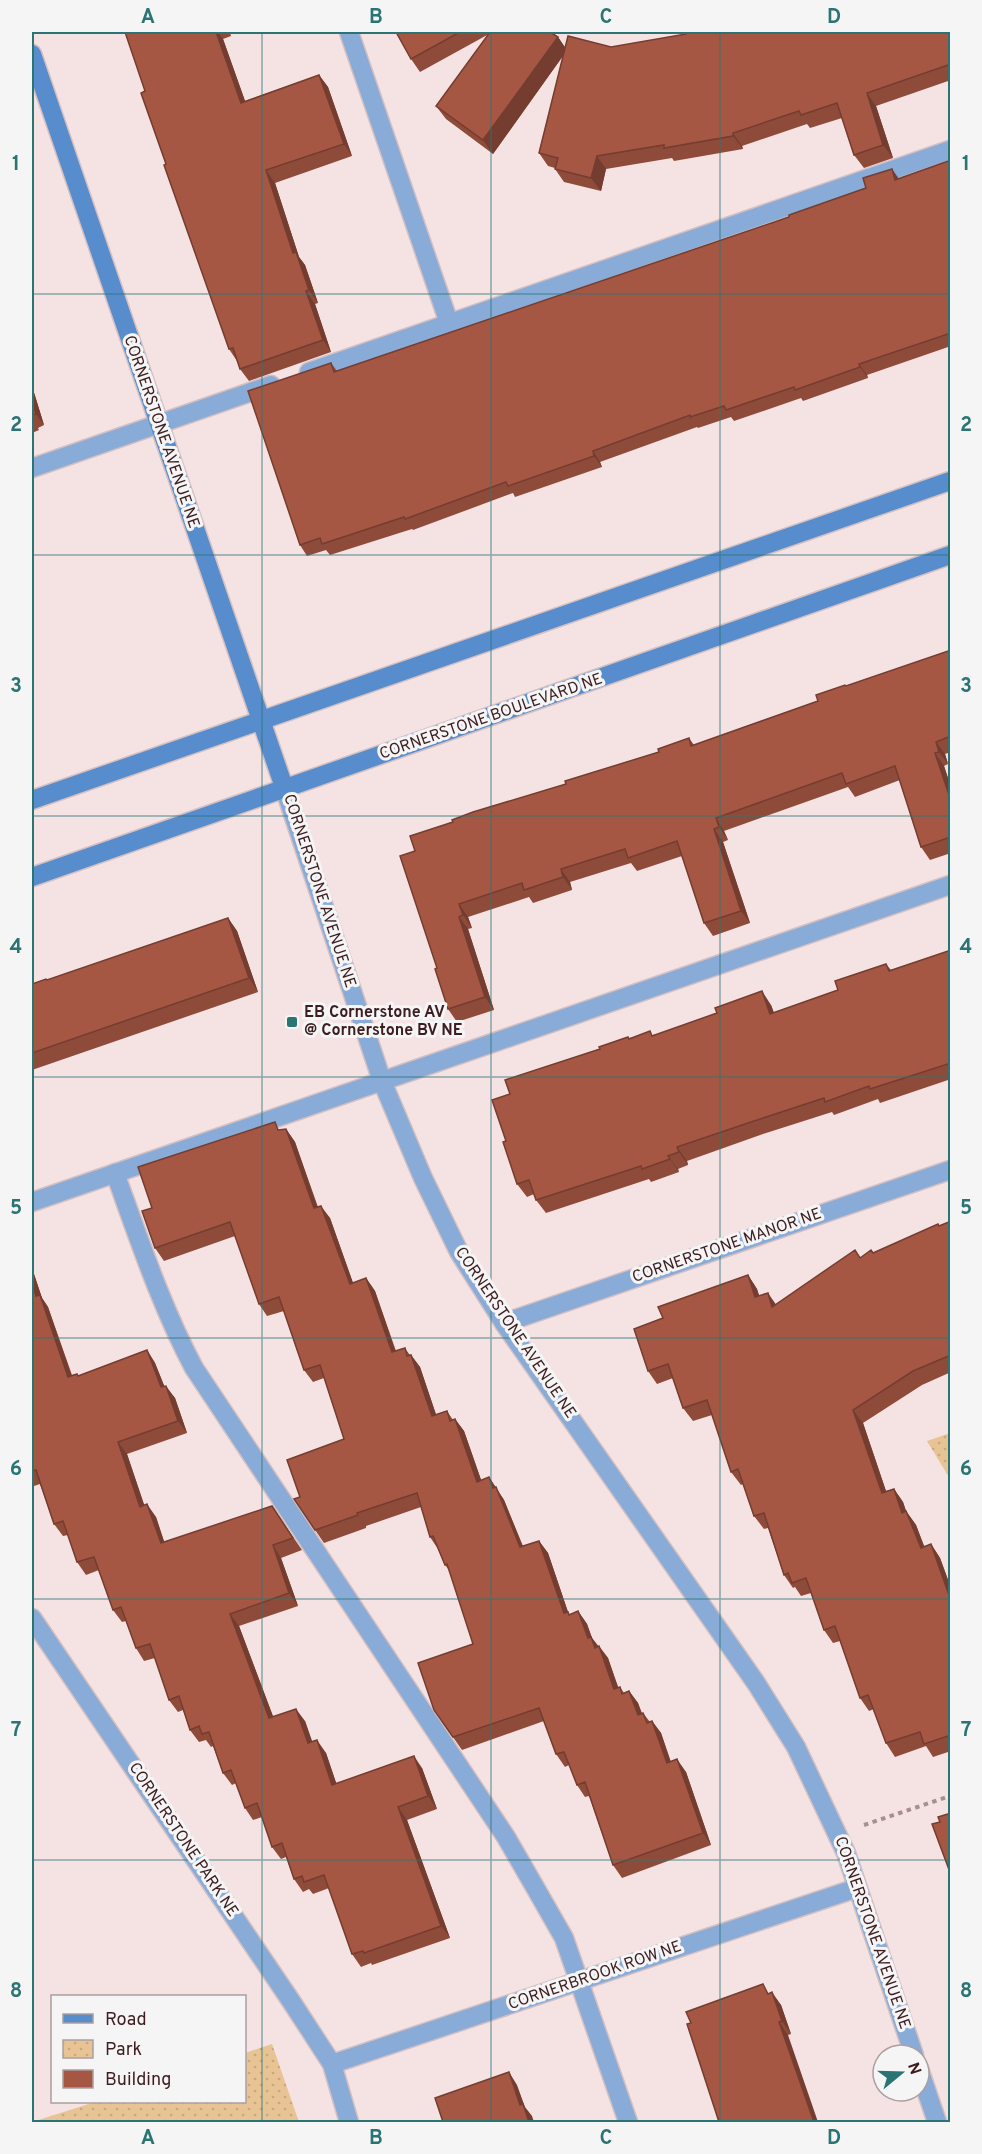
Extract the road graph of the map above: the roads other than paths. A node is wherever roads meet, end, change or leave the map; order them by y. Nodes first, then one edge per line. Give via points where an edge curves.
1 (349, 32) edge
2 (32, 54) edge
3 (951, 150) edge
4 (449, 323) junction
5 (159, 424) junction
6 (32, 468) edge
7 (951, 481) edge
8 (951, 555) edge
9 (261, 720) junction
10 (285, 790) junction
11 (32, 800) edge
12 (32, 877) edge
13 (951, 885) edge
14 (382, 1081) junction
15 (951, 1170) edge
16 (115, 1173) junction
17 (32, 1202) edge
18 (504, 1323) junction
19 (32, 1618) edge
20 (857, 1888) junction
21 (580, 1981) junction
22 (910, 2043) edge
23 (332, 2064) junction
24 (931, 2103) edge
25 (349, 2122) edge
26 (628, 2122) edge
27 (937, 2122) edge

1 - 4 street
2 - 5 street, CORNERSTONE AVENUE NE
3 - 4 street
4 - 5 street
5 - 6 street
5 - 9 street, CORNERSTONE AVENUE NE
7 - 9 street
8 - 10 street, CORNERSTONE BOULEVARD NE
9 - 10 street, CORNERSTONE AVENUE NE
9 - 11 street
10 - 12 street, CORNERSTONE BOULEVARD NE
10 - 14 street, CORNERSTONE AVENUE NE
13 - 14 street
14 - 16 street
14 - 18 street, CORNERSTONE AVENUE NE via 459,1252
15 - 18 street, CORNERSTONE MANOR NE
16 - 17 street
16 - 21 street via 157,1289 194,1368 506,1837 564,1938
18 - 20 street, CORNERSTONE AVENUE NE via 756,1683 796,1747 838,1834
19 - 23 street, CORNERSTONE PARK NE
20 - 21 street, CORNERBROOK ROW NE
20 - 22 street, CORNERSTONE AVENUE NE
21 - 23 street, CORNERBROOK ROW NE
21 - 26 street
23 - 25 street, CORNERSTONE PARK NE
24 - 27 street

